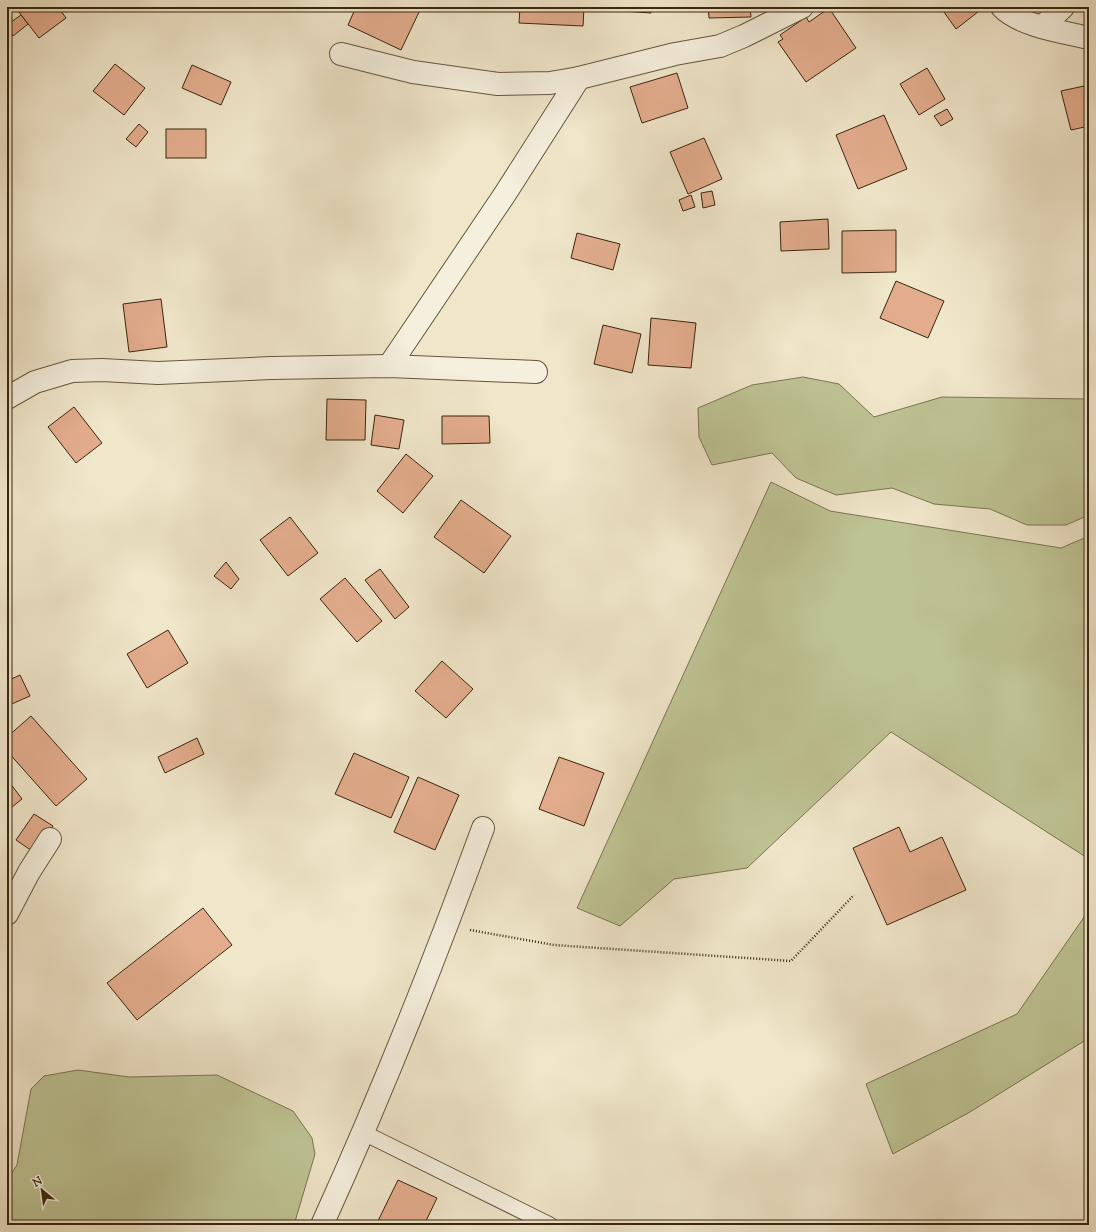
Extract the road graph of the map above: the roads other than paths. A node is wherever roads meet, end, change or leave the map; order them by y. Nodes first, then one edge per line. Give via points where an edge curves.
1 (802, 7) edge
2 (1002, 7) edge
3 (1063, 7) edge
4 (1042, 27) junction
5 (1089, 38) edge
6 (341, 54) dead end
7 (579, 78) junction
8 (389, 366) junction
9 (536, 372) dead end
10 (7, 398) edge
11 (484, 828) dead end
12 (50, 839) dead end
13 (7, 914) edge
14 (364, 1133) junction
15 (322, 1225) edge
16 (550, 1225) edge

1 - 7 street via 720,46 675,54
2 - 4 street via 1006,12
3 - 4 street
4 - 5 street
6 - 7 street via 413,72 498,84 550,83
7 - 8 street via 505,194
8 - 9 street
8 - 10 street via 158,373 72,371 34,382
11 - 14 street via 448,925
12 - 13 street
14 - 15 street
14 - 16 lane

